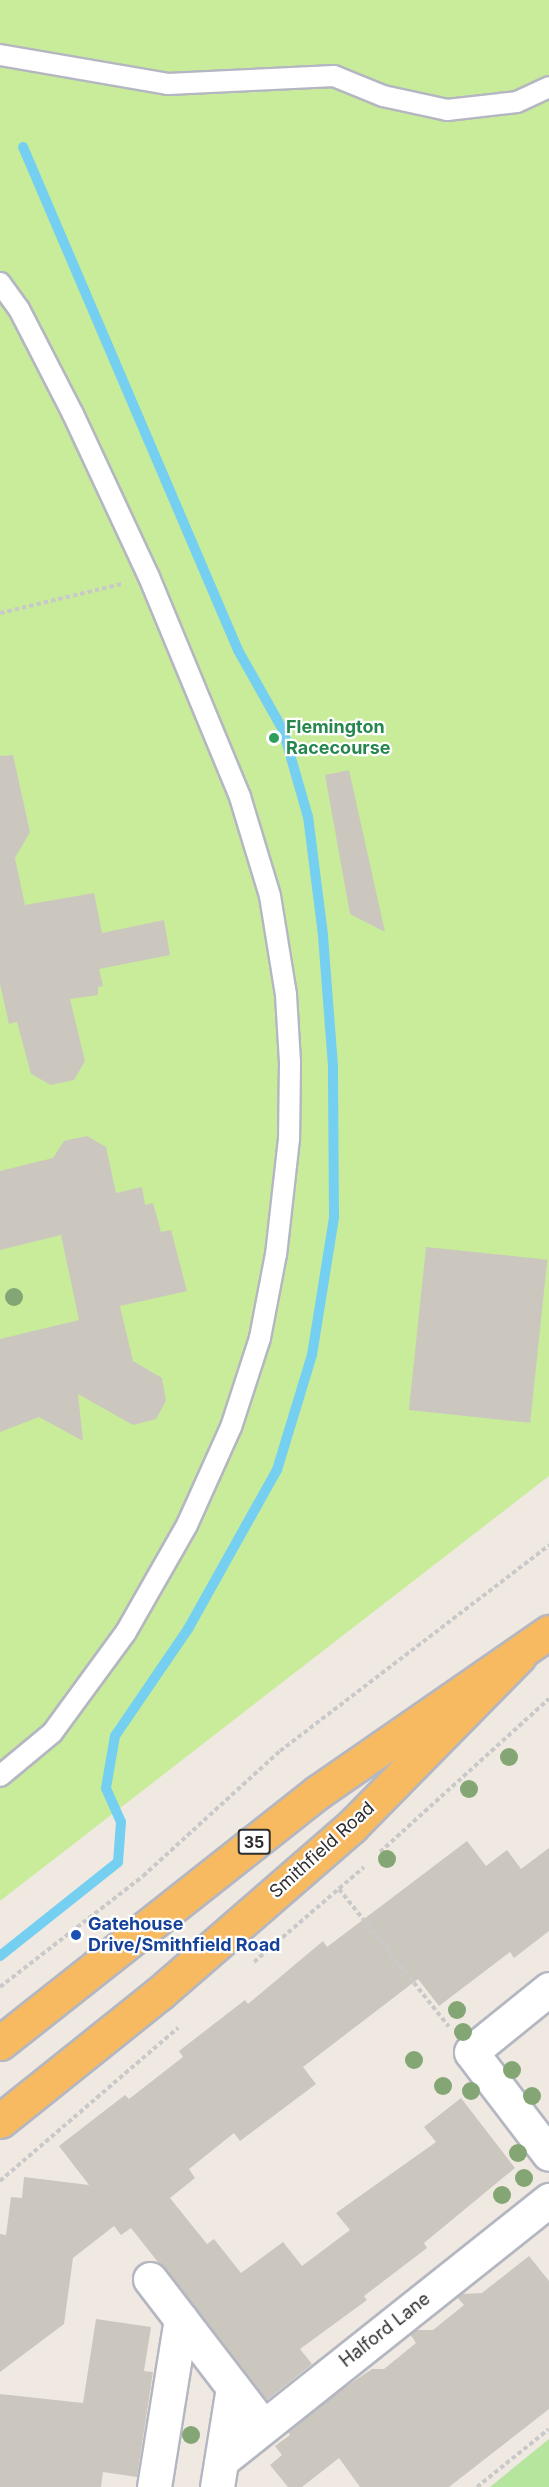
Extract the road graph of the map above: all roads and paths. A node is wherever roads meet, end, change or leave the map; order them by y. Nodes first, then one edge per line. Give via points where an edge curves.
1 (0, 55) edge
2 (549, 87) edge
3 (0, 283) edge
4 (149, 577) junction
5 (0, 614) edge
6 (549, 1545) edge
7 (549, 1632) edge
8 (519, 1656) junction
9 (0, 1776) edge
10 (339, 1889) dead end
11 (0, 1987) edge
12 (549, 1989) edge
13 (0, 2043) edge
14 (473, 2053) junction
15 (0, 2121) edge
16 (549, 2154) edge
17 (549, 2200) edge
18 (150, 2279) dead end
19 (181, 2319) junction
20 (232, 2387) junction
21 (263, 2426) junction
22 (549, 2429) edge
23 (219, 2473) edge
24 (154, 2487) edge
25 (477, 2487) edge

1 - 2 lane via 168,84 334,76 383,96 447,110 518,102
3 - 4 lane via 19,309 73,414
4 - 5 path
4 - 9 lane via 240,797 270,896 286,995 290,1062 289,1140 276,1254 260,1338 231,1427 187,1525 96,1678 43,1743
6 - 11 path via 280,1751 142,1876
7 - 8 highway, Smithfield Road / 35
8 - 13 highway, Smithfield Road / 35 via 318,1792
8 - 15 highway, Smithfield Road / 35 via 352,1826 160,1993
10 - 14 path
12 - 14 street
14 - 16 street
17 - 21 street, Halford Lane
18 - 19 street
19 - 20 street
19 - 24 street
20 - 21 street
20 - 23 street
21 - 23 street, Halford Lane
22 - 25 path

